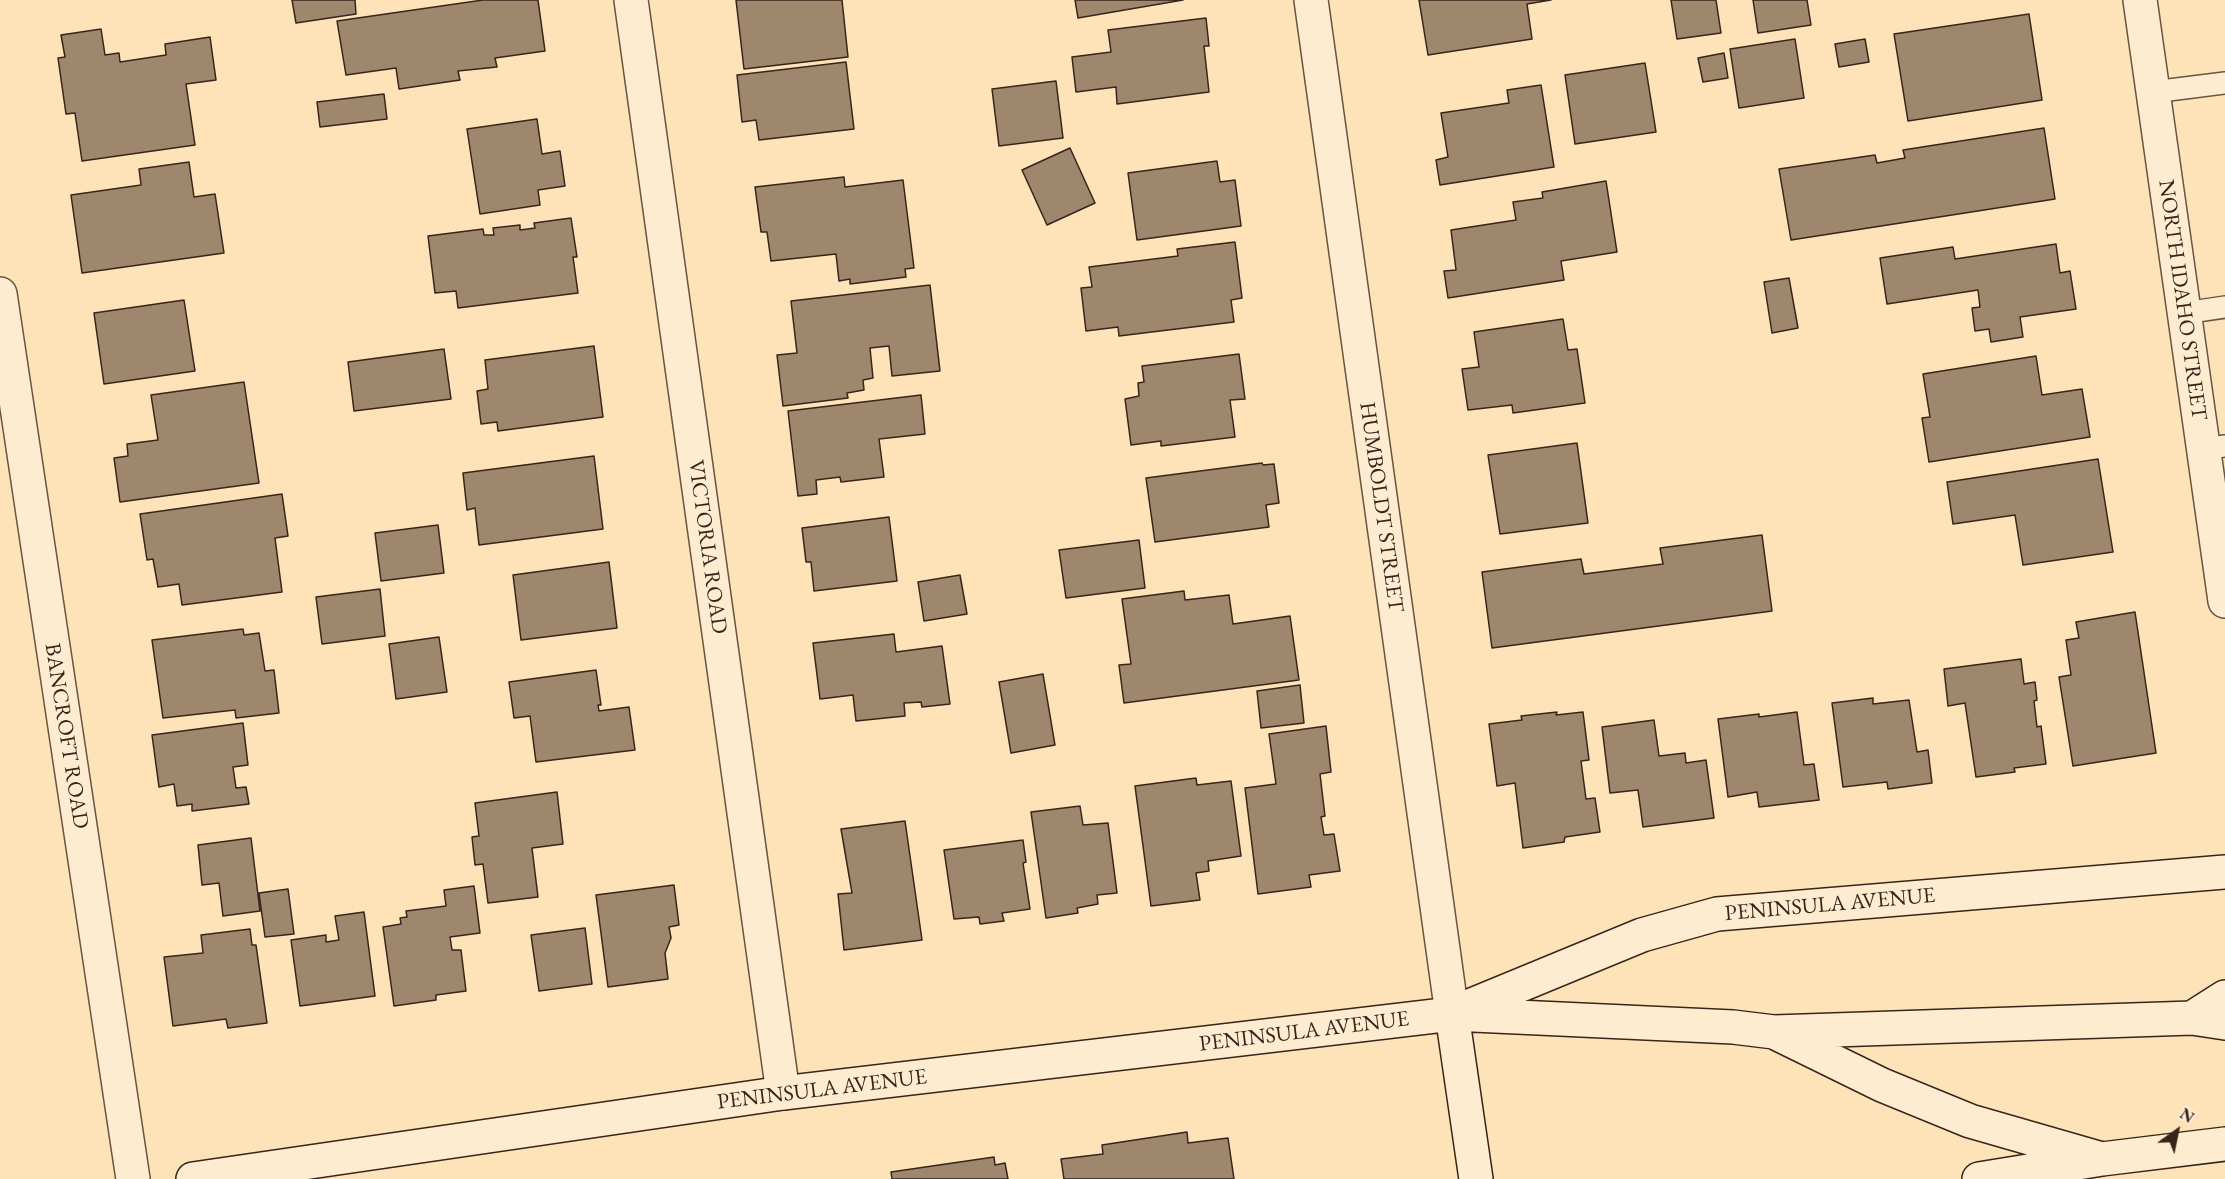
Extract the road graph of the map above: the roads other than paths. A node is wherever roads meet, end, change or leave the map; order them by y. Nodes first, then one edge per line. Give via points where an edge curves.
1 (631, 0) edge
2 (1311, 0) edge
3 (2140, 0) edge
4 (2225, 83) edge
5 (2153, 92) junction
6 (0, 294) edge
7 (2225, 307) edge
8 (2184, 313) junction
9 (2214, 447) edge
10 (2225, 601) edge
11 (2225, 872) edge
12 (2225, 997) edge
13 (1452, 1014) junction
14 (2192, 1018) junction
15 (2225, 1023) edge
16 (1774, 1032) junction
17 (783, 1094) junction
18 (2225, 1144) edge
19 (2102, 1159) junction
20 (133, 1179) edge
21 (193, 1179) edge
22 (1476, 1179) edge
23 (1979, 1179) edge

1 - 17 street, VICTORIA ROAD
2 - 13 street, HUMBOLDT STREET
3 - 5 street, NORTH IDAHO STREET
4 - 5 lane
5 - 8 street, NORTH IDAHO STREET
6 - 20 street, BANCROFT ROAD
7 - 8 lane
8 - 9 street, NORTH IDAHO STREET
9 - 10 street, NORTH IDAHO STREET
11 - 13 street, PENINSULA AVENUE via 1717,914 1642,935
12 - 14 street
13 - 16 street, PENINSULA AVENUE
13 - 17 street, PENINSULA AVENUE
13 - 22 street, HUMBOLDT STREET
14 - 15 street, PENINSULA AVENUE
14 - 16 street, PENINSULA AVENUE
16 - 19 street via 1881,1085 1970,1121
17 - 21 street, PENINSULA AVENUE
18 - 19 street
19 - 23 street

